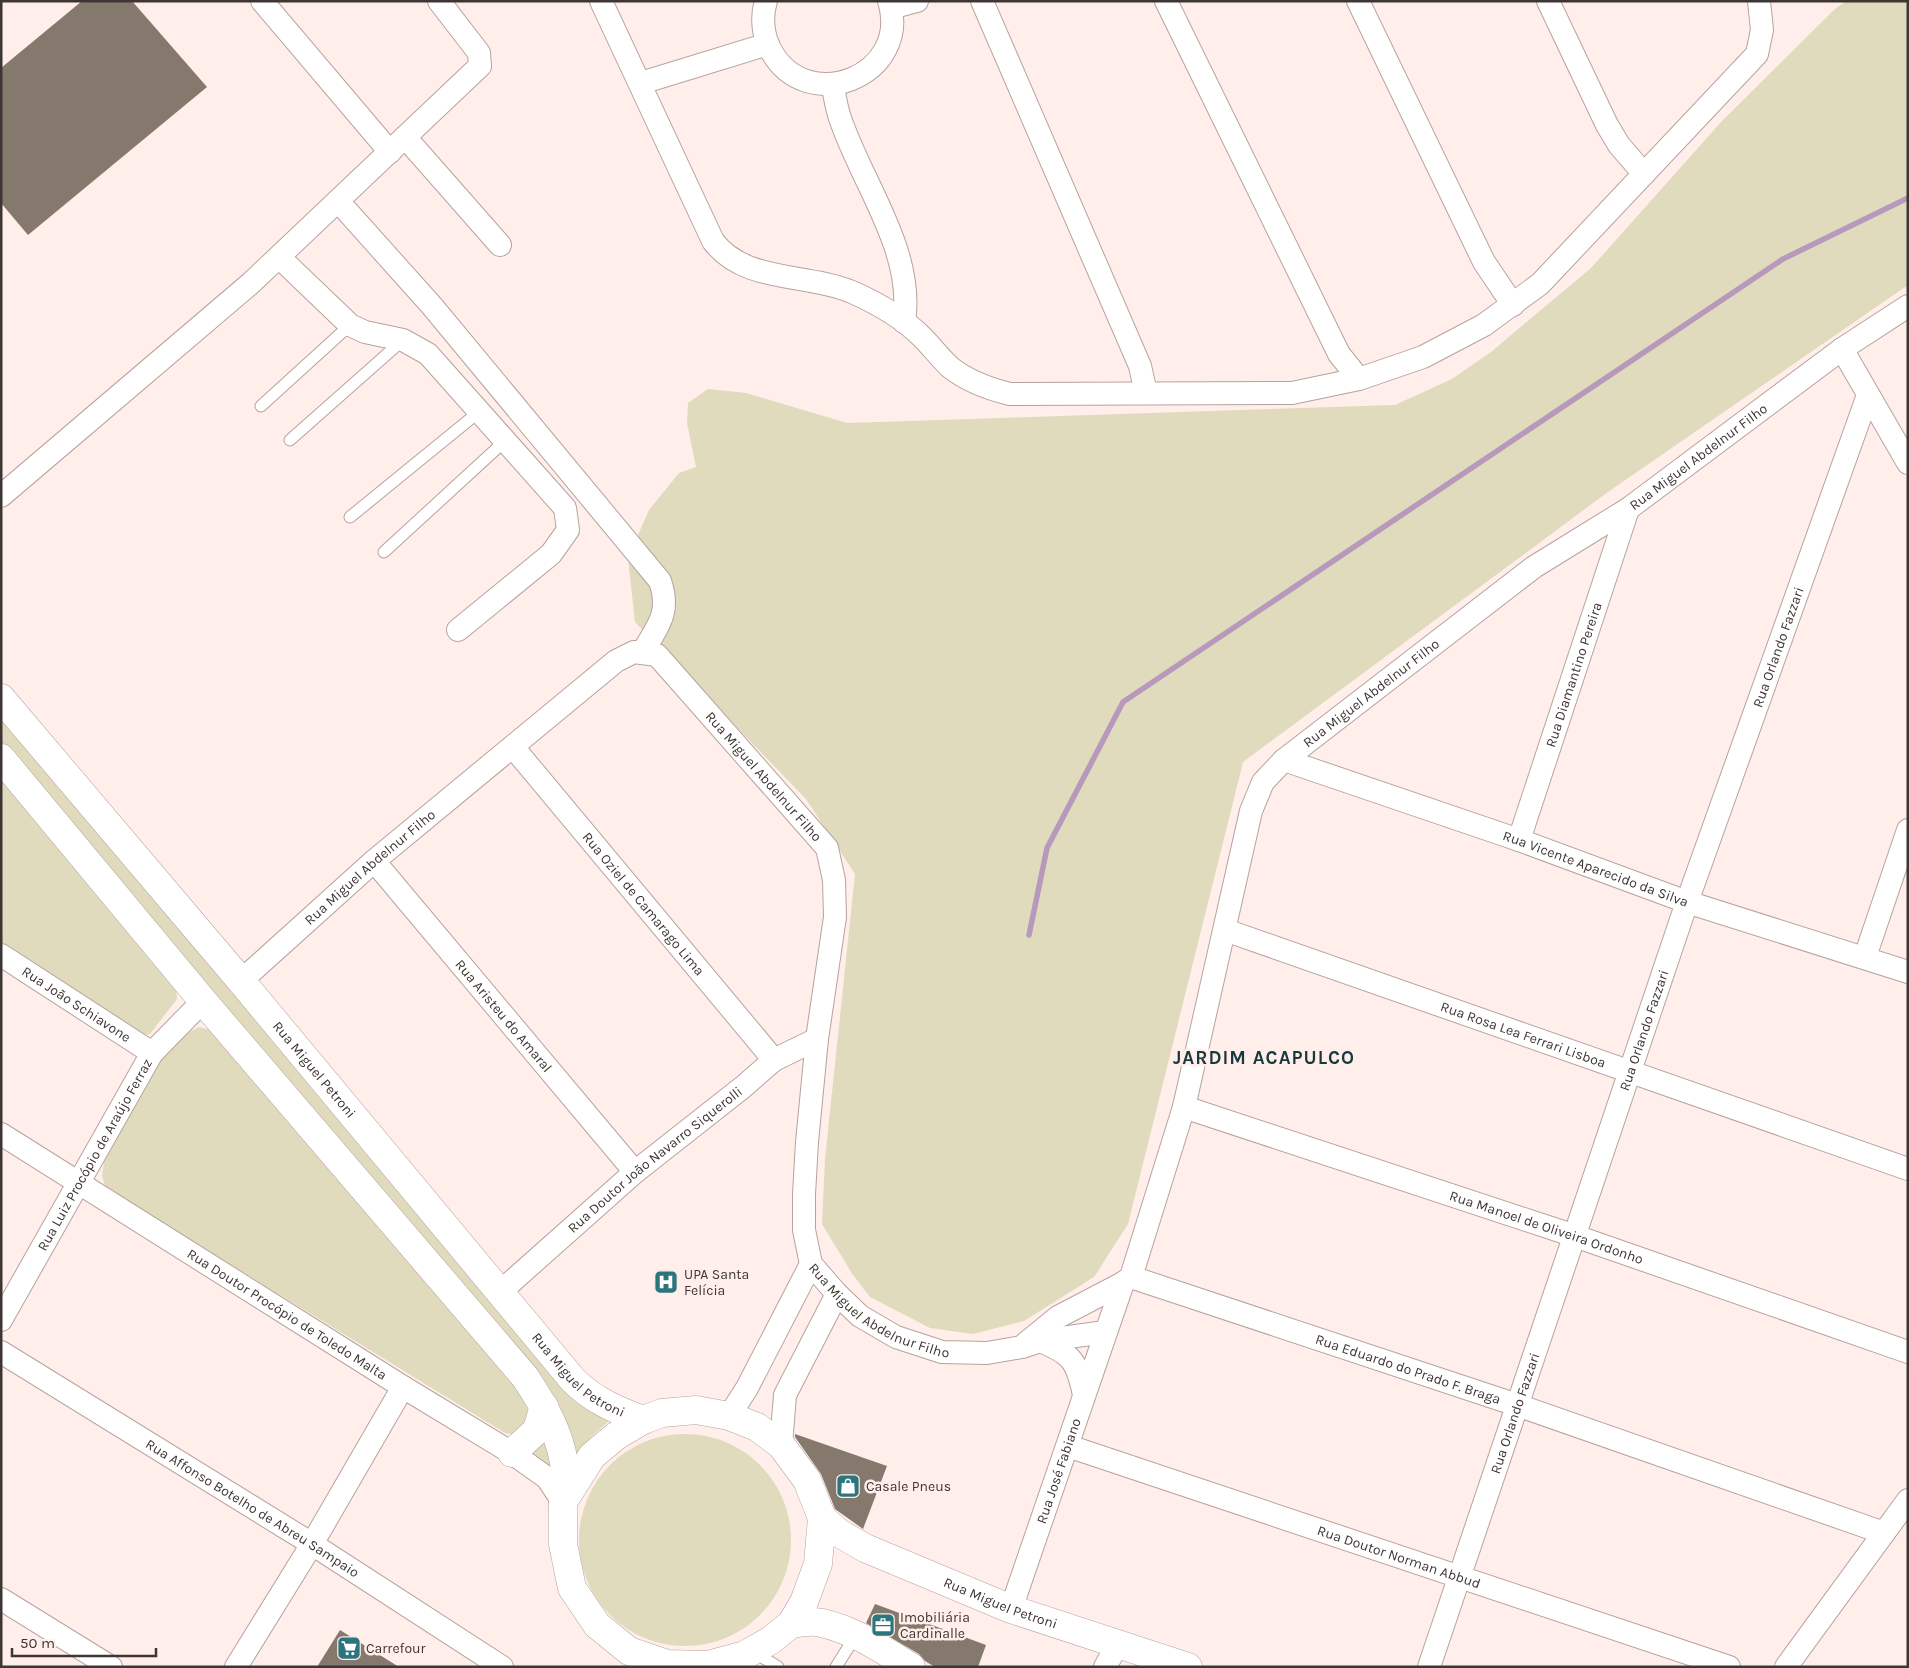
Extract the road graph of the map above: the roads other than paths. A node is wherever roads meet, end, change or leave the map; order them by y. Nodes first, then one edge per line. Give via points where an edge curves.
1 (262, 1) edge
2 (439, 1) edge
3 (601, 1) edge
4 (766, 1) edge
5 (917, 1) edge
6 (982, 1) edge
7 (1166, 1) edge
8 (1358, 1) edge
9 (1548, 1) edge
10 (1760, 1) edge
11 (890, 5) edge
12 (768, 44) junction
13 (641, 84) junction
14 (832, 84) junction
15 (398, 144) junction
16 (1644, 174) junction
17 (338, 201) junction
18 (500, 245) dead end
19 (279, 256) junction
20 (1513, 305) junction
21 (1908, 306) edge
22 (904, 322) junction
23 (350, 324) junction
24 (403, 340) junction
25 (1842, 349) junction
26 (1359, 380) junction
27 (1146, 394) junction
28 (1868, 395) junction
29 (261, 406) dead end
30 (480, 411) junction
31 (290, 440) dead end
32 (506, 440) junction
33 (1908, 463) edge
34 (1, 496) edge
35 (1628, 509) junction
36 (350, 517) dead end
37 (384, 552) dead end
38 (458, 630) dead end
39 (642, 653) junction
40 (1, 698) edge
41 (513, 747) junction
42 (1, 758) edge
43 (1284, 760) junction
44 (1908, 830) edge
45 (1518, 840) junction
46 (374, 861) junction
47 (1687, 902) junction
48 (1225, 930) junction
49 (1, 955) edge
50 (1865, 957) junction
51 (1908, 972) edge
52 (241, 981) junction
53 (203, 1001) junction
54 (817, 1039) junction
55 (152, 1054) junction
56 (774, 1060) junction
57 (1631, 1071) junction
58 (1184, 1108) junction
59 (1, 1134) edge
60 (1908, 1169) edge
61 (635, 1172) junction
62 (80, 1184) junction
63 (1574, 1236) junction
64 (811, 1264) junction
65 (1126, 1280) junction
66 (500, 1292) junction
67 (837, 1294) junction
68 (1, 1320) edge
69 (1105, 1332) junction
70 (1031, 1344) junction
71 (1, 1352) edge
72 (1908, 1352) edge
73 (403, 1387) junction
74 (1084, 1395) junction
75 (1517, 1405) junction
76 (544, 1406) junction
77 (729, 1416) junction
78 (643, 1420) junction
79 (781, 1445) junction
80 (1068, 1446) junction
81 (512, 1453) junction
82 (1908, 1500) edge
83 (563, 1502) junction
84 (822, 1518) junction
85 (1884, 1533) junction
86 (312, 1544) junction
87 (1460, 1577) junction
88 (1, 1599) edge
89 (1012, 1609) junction
90 (791, 1624) junction
91 (856, 1635) junction
92 (1111, 1655) edge
93 (760, 1658) edge
94 (626, 1659) edge
95 (708, 1666) edge
96 (111, 1667) edge
97 (236, 1667) edge
98 (502, 1667) edge
99 (778, 1667) edge
100 (836, 1667) edge
101 (911, 1667) edge
102 (1188, 1667) edge
103 (1429, 1667) edge
104 (1729, 1667) edge
105 (1786, 1667) edge

1 - 15 street
2 - 15 street via 480,53 480,66
3 - 13 street
4 - 12 street via 763,18
5 - 11 street
6 - 27 street via 1140,366
7 - 26 street via 1339,354
8 - 20 street via 1484,262
9 - 16 street via 1607,125
10 - 16 street via 1762,30 1757,54
11 - 14 street via 891,36 879,60 858,77
12 - 13 street
12 - 14 street via 774,56 793,75 819,84
13 - 22 street via 713,241 728,258 755,270 814,280 850,292
14 - 22 street via 839,117 902,264 907,294
15 - 17 street
15 - 18 street
16 - 20 street via 1540,284
17 - 19 street
17 - 39 street via 432,306 660,581 665,607
19 - 23 street
19 - 34 street
20 - 26 street via 1453,342
21 - 25 street, Rua Miguel Abdelnur Filho
22 - 27 street via 950,367 996,390 1010,394
23 - 24 street via 365,332
23 - 29 lane
24 - 30 street via 428,354
24 - 31 lane
25 - 28 street
25 - 35 street, Rua Miguel Abdelnur Filho
26 - 27 street via 1292,393
28 - 33 street
28 - 47 street, Rua Orlando Fazzari
30 - 32 street
30 - 36 lane
32 - 37 lane
32 - 38 street via 565,508 568,530 551,554
35 - 43 street, Rua Miguel Abdelnur Filho via 1534,568
35 - 45 street, Rua Diamantino Pereira
39 - 41 street, Rua Miguel Abdelnur Filho via 634,652 616,661
39 - 54 street, Rua Miguel Abdelnur Filho via 657,654 827,848 834,880 836,916
40 - 52 main road, Rua Miguel Petroni
41 - 46 street, Rua Miguel Abdelnur Filho
41 - 56 street, Rua Oziel de Camarago Lima
42 - 53 main road
43 - 45 street, Rua Vicente Aparecido da Silva
43 - 48 street, Rua Miguel Abdelnur Filho via 1263,782 1251,811
44 - 50 street
45 - 47 street, Rua Vicente Aparecido da Silva
46 - 52 street, Rua Miguel Abdelnur Filho
46 - 61 street, Rua Aristeu do Amaral
47 - 50 street, Rua Vicente Aparecido da Silva
47 - 57 street, Rua Orlando Fazzari
48 - 57 street, Rua Rosa Lea Ferrari Lisboa
48 - 58 street, Rua Miguel Abdelnur Filho
49 - 55 street, Rua João Schiavone
50 - 51 street, Rua Vicente Aparecido da Silva
52 - 66 main road, Rua Miguel Petroni
53 - 55 street, Rua Luiz Procópio de Araújo Ferraz
53 - 76 main road via 525,1377
54 - 56 street, Rua Doutor João Navarro Siquerolli
54 - 64 street, Rua Miguel Abdelnur Filho via 804,1194 804,1230
55 - 62 street, Rua Luiz Procópio de Araújo Ferraz
56 - 61 street, Rua Doutor João Navarro Siquerolli
57 - 60 street, Rua Rosa Lea Ferrari Lisboa
57 - 63 street, Rua Orlando Fazzari
58 - 63 street, Rua Manoel de Oliveira Ordonho
58 - 65 street, Rua Miguel Abdelnur Filho
59 - 62 street, Rua Doutor Procópio de Toledo Malta
61 - 66 street, Rua Doutor João Navarro Siquerolli
62 - 68 street, Rua Luiz Procópio de Araújo Ferraz
62 - 73 street, Rua Doutor Procópio de Toledo Malta
63 - 72 street, Rua Manoel de Oliveira Ordonho
63 - 75 street, Rua Orlando Fazzari
64 - 67 street, Rua Miguel Abdelnur Filho
64 - 77 street via 747,1388
65 - 69 street, Rua Miguel Abdelnur Filho
65 - 70 street via 1058,1317
65 - 75 street, Rua Eduardo do Prado F. Braga
66 - 78 main road, Rua Miguel Petroni via 589,1395
67 - 70 street, Rua Miguel Abdelnur Filho via 860,1316 896,1337 942,1352 986,1353
67 - 79 street via 785,1395
69 - 70 street, Rua Miguel Abdelnur Filho
69 - 74 street, Rua José Fabiano
70 - 74 street via 1056,1348 1070,1358 1079,1368
71 - 86 street, Rua Affonso Botelho de Abreu Sampaio
73 - 81 street, Rua Doutor Procópio de Toledo Malta
73 - 86 street
74 - 80 street, Rua José Fabiano
75 - 85 street, Rua Eduardo do Prado F. Braga
75 - 87 street, Rua Orlando Fazzari
76 - 81 main road via 537,1430
76 - 83 main road via 557,1434 564,1464
77 - 78 main road via 696,1410 662,1413
77 - 79 main road via 757,1427
78 - 83 main road via 592,1456
79 - 84 main road via 807,1480
80 - 87 street, Rua Doutor Norman Abbud
80 - 89 street, Rua José Fabiano
81 - 83 street, Rua Doutor Procópio de Toledo Malta via 547,1478
82 - 85 street
83 - 94 main road via 563,1544 572,1588
84 - 89 main road, Rua Miguel Petroni via 839,1533 865,1548
84 - 90 main road via 818,1564 804,1602
85 - 105 street
86 - 97 street
86 - 98 street, Rua Affonso Botelho de Abreu Sampaio
87 - 103 street, Rua Orlando Fazzari
87 - 104 street, Rua Doutor Norman Abbud
88 - 96 street
89 - 92 main road, Rua Miguel Petroni
90 - 91 main road via 820,1622
90 - 93 main road via 771,1640
91 - 100 lane
91 - 101 main road
92 - 102 main road, Rua Miguel Petroni
93 - 95 main road
93 - 99 lane
94 - 95 main road

